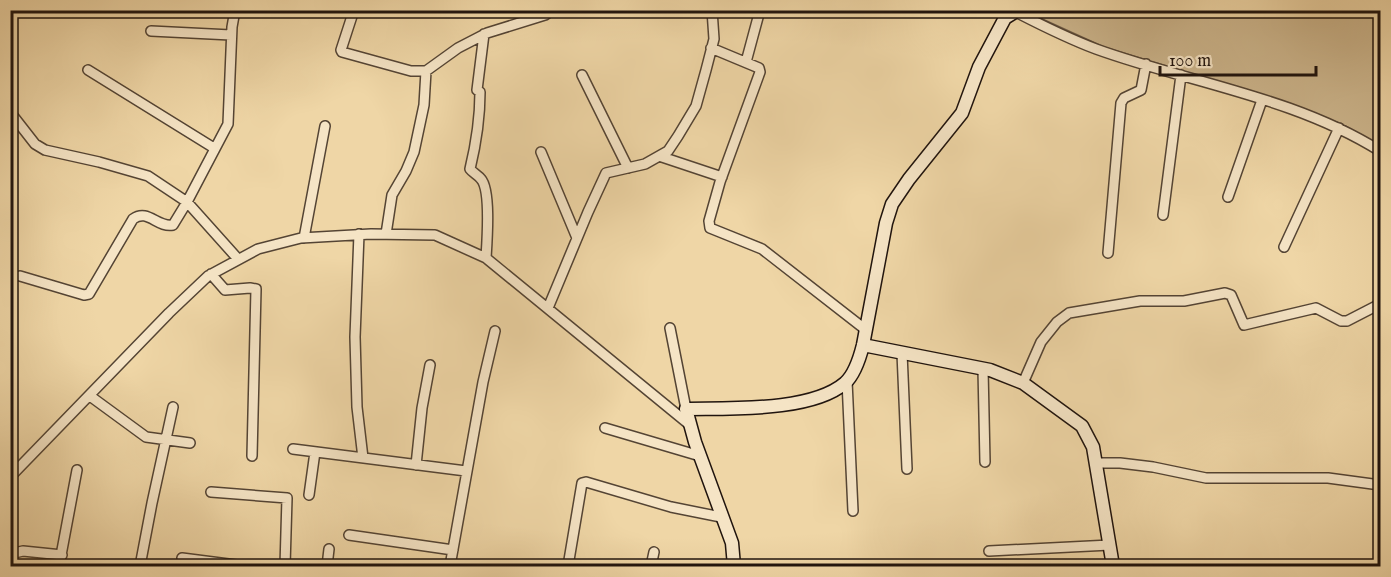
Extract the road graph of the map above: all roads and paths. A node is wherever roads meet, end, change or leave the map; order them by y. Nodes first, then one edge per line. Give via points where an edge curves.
1 (235, 10) edge
2 (354, 10) edge
3 (552, 10) edge
4 (712, 10) edge
5 (760, 10) edge
6 (1015, 11) edge
7 (151, 30) dead end
8 (484, 34) junction
9 (231, 35) junction
10 (711, 48) junction
11 (746, 62) junction
12 (1146, 64) junction
13 (88, 70) dead end
14 (426, 71) junction
15 (582, 75) dead end
16 (1181, 75) junction
17 (1262, 100) junction
18 (10, 112) edge
19 (325, 126) dead end
20 (1339, 128) junction
21 (214, 148) junction
22 (1380, 150) edge
23 (541, 152) dead end
24 (659, 156) junction
25 (628, 168) junction
26 (722, 177) junction
27 (1228, 196) dead end
28 (187, 202) junction
29 (1163, 215) dead end
30 (359, 234) junction
31 (386, 234) junction
32 (304, 238) junction
33 (577, 238) junction
34 (1284, 247) dead end
35 (1108, 253) dead end
36 (486, 258) junction
37 (238, 259) junction
38 (211, 274) junction
39 (20, 276) dead end
40 (1380, 304) edge
41 (548, 308) junction
42 (670, 328) dead end
43 (866, 330) junction
44 (495, 331) dead end
45 (863, 345) junction
46 (902, 353) junction
47 (430, 365) dead end
48 (983, 369) junction
49 (847, 381) junction
50 (1023, 383) junction
51 (90, 396) junction
52 (172, 407) dead end
53 (686, 409) junction
54 (690, 425) junction
55 (605, 428) dead end
56 (166, 440) junction
57 (190, 443) dead end
58 (293, 449) dead end
59 (315, 452) junction
60 (252, 456) dead end
61 (700, 456) junction
62 (363, 458) junction
63 (986, 462) dead end
64 (1096, 463) junction
65 (416, 465) junction
66 (907, 469) dead end
67 (76, 470) dead end
68 (466, 471) junction
69 (10, 477) edge
70 (1380, 485) edge
71 (211, 492) dead end
72 (309, 495) dead end
73 (853, 511) dead end
74 (722, 517) junction
75 (349, 535) dead end
76 (1110, 545) junction
77 (329, 549) dead end
78 (453, 550) junction
79 (989, 551) dead end
80 (654, 552) dead end
81 (10, 554) edge
82 (62, 555) junction
83 (182, 558) dead end
84 (59, 567) edge
85 (140, 567) edge
86 (244, 567) edge
87 (285, 567) edge
88 (327, 567) edge
89 (450, 567) edge
90 (568, 567) edge
91 (651, 567) edge
92 (734, 567) edge
93 (1113, 567) edge

1 - 9 street
2 - 14 street via 342,52 411,71
3 - 8 street
4 - 10 street
5 - 11 street
6 - 12 street via 1095,48
6 - 43 street via 996,33 962,113 892,204
7 - 9 street
8 - 14 street
8 - 36 street via 477,90 477,140 470,170 485,186
9 - 21 street via 228,124
10 - 11 street
10 - 24 street via 696,106 668,151
11 - 26 street via 760,72
12 - 16 street
12 - 35 street via 1141,90 1121,103
13 - 21 street
14 - 31 street via 424,105 414,152 392,195
15 - 25 street
16 - 17 street
16 - 29 street
17 - 20 street
17 - 27 street
18 - 28 street via 35,144 45,150 148,176
19 - 32 street
20 - 22 street
20 - 34 street
21 - 28 street
23 - 33 street
24 - 25 street
24 - 26 street
25 - 33 street via 606,174
26 - 43 street via 710,228 762,249
28 - 37 street
28 - 39 street via 172,225 166,226 145,215 133,219 89,294
30 - 31 street
30 - 32 street
30 - 62 street via 355,337
31 - 36 street via 435,235
32 - 37 street via 258,249
33 - 41 street
36 - 41 street
37 - 38 street
38 - 51 street
38 - 60 street via 225,290 256,289
40 - 50 street via 1347,321 1316,308 1244,326 1231,295 1225,293 1069,313 1041,342
41 - 54 street
42 - 53 street
43 - 45 street
44 - 68 street
45 - 46 street
45 - 49 street
46 - 48 street
46 - 66 street
47 - 65 street
48 - 50 street
48 - 63 street
49 - 53 street via 829,393 803,402
49 - 73 street
50 - 64 street via 1082,426
51 - 56 street via 146,437
51 - 69 street
52 - 56 street
53 - 54 street
54 - 61 street
55 - 61 street
56 - 57 street
56 - 85 street
58 - 59 street
59 - 62 street
59 - 72 street
61 - 74 street
62 - 65 street
64 - 70 street via 1153,467 1206,478 1328,478
64 - 76 street
65 - 68 street
67 - 82 street
68 - 78 street
71 - 87 street via 287,498
74 - 90 street via 582,483
74 - 92 street via 732,543
75 - 78 street
76 - 79 street
76 - 93 street
77 - 88 street
78 - 89 street
80 - 91 street
81 - 82 street via 23,551
82 - 84 street
83 - 86 street

